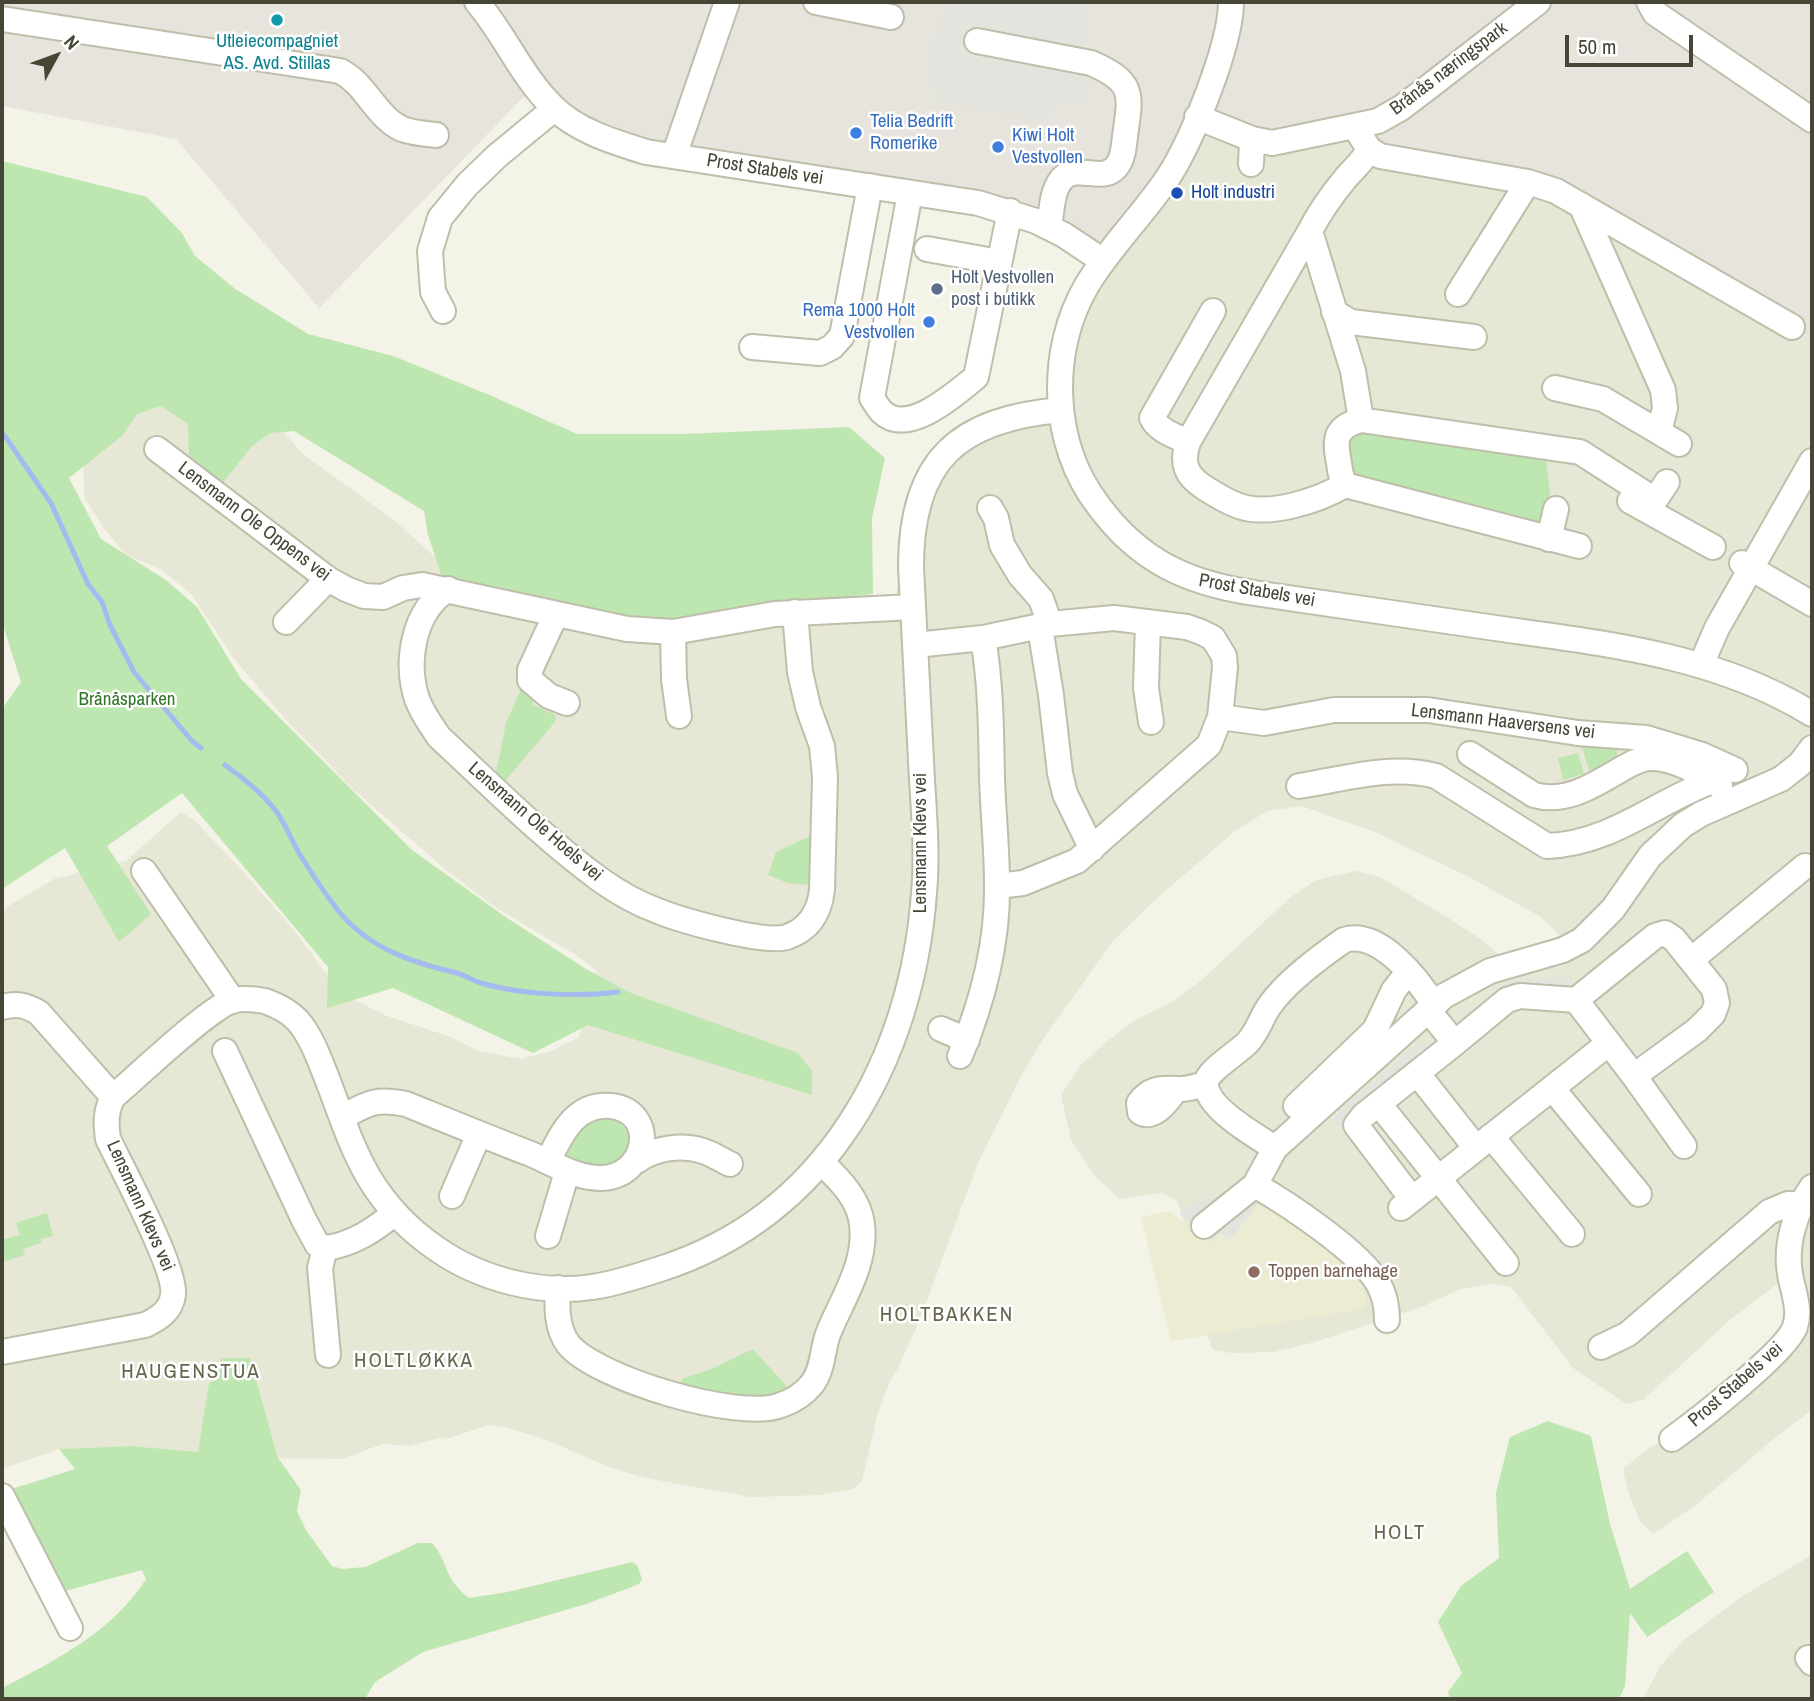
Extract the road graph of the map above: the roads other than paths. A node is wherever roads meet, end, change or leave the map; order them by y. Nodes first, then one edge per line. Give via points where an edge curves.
1 (477, 2) edge
2 (727, 2) edge
3 (816, 2) edge
4 (1538, 2) edge
5 (1649, 2) edge
6 (1234, 6) edge
7 (891, 17) dead end
8 (2, 19) edge
9 (977, 41) dead end
10 (554, 109) junction
11 (1197, 117) junction
12 (1812, 120) edge
13 (1355, 127) junction
14 (436, 135) dead end
15 (1369, 149) junction
16 (674, 156) junction
17 (1528, 182) junction
18 (870, 186) junction
19 (910, 192) junction
20 (1581, 205) junction
21 (1010, 211) junction
22 (1049, 227) junction
23 (1310, 231) junction
24 (927, 249) dead end
25 (1103, 261) junction
26 (999, 262) junction
27 (1458, 294) dead end
28 (1213, 311) dead end
29 (443, 312) dead end
30 (1334, 312) junction
31 (1792, 327) dead end
32 (1474, 337) dead end
33 (752, 346) dead end
34 (1555, 388) dead end
35 (1061, 410) junction
36 (1361, 420) junction
37 (1188, 442) junction
38 (157, 449) dead end
39 (1812, 461) edge
40 (1345, 485) junction
41 (1626, 499) dead end
42 (1658, 499) junction
43 (990, 508) dead end
44 (1556, 509) dead end
45 (1549, 538) junction
46 (1579, 546) dead end
47 (1713, 547) dead end
48 (1746, 566) junction
49 (328, 579) junction
50 (447, 589) junction
51 (1812, 604) edge
52 (913, 607) junction
53 (795, 612) junction
54 (556, 614) junction
55 (286, 622) dead end
56 (1148, 622) junction
57 (1045, 626) junction
58 (673, 632) junction
59 (983, 638) junction
60 (915, 645) junction
61 (1701, 665) junction
62 (567, 704) dead end
63 (1812, 714) edge
64 (679, 716) dead end
65 (1220, 717) junction
66 (1151, 722) dead end
67 (1621, 736) junction
68 (1470, 754) dead end
69 (1808, 763) edge
70 (1629, 765) junction
71 (1735, 771) dead end
72 (1712, 781) junction
73 (1299, 786) dead end
74 (1739, 797) junction
75 (1091, 849) junction
76 (1805, 866) dead end
77 (144, 871) dead end
78 (998, 886) junction
79 (1691, 960) junction
80 (1408, 972) junction
81 (233, 1000) junction
82 (1576, 1000) junction
83 (2, 1007) edge
84 (1431, 1007) junction
85 (941, 1029) dead end
86 (1455, 1043) junction
87 (1609, 1043) junction
88 (225, 1051) dead end
89 (1417, 1073) junction
90 (1634, 1076) junction
91 (1206, 1084) junction
92 (1552, 1088) junction
93 (1176, 1089) dead end
94 (113, 1097) junction
95 (1379, 1104) junction
96 (1296, 1106) dead end
97 (342, 1117) junction
98 (479, 1134) junction
99 (1483, 1142) junction
100 (1684, 1146) dead end
101 (1275, 1148) junction
102 (637, 1161) junction
103 (730, 1164) dead end
104 (822, 1164) junction
105 (557, 1166) junction
106 (1438, 1178) junction
107 (1255, 1185) junction
108 (1639, 1194) dead end
109 (452, 1196) dead end
110 (1807, 1196) edge
111 (395, 1213) junction
112 (1204, 1226) dead end
113 (1572, 1234) dead end
114 (548, 1236) dead end
115 (325, 1248) junction
116 (1506, 1263) dead end
117 (558, 1288) junction
118 (1387, 1320) dead end
119 (1601, 1346) dead end
120 (2, 1352) edge
121 (328, 1355) dead end
122 (1672, 1439) dead end
123 (2, 1496) edge
124 (70, 1628) dead end

1 - 10 street, Prost Stabels vei
2 - 16 street
3 - 7 street
4 - 13 street, Brånås næringspark via 1401,108
5 - 12 street via 1655,13
6 - 11 street, Prost Stabels vei
8 - 14 street via 340,71 353,78 394,124
9 - 22 street via 1091,63 1125,86 1130,99 1121,159 1115,169 1103,174 1068,174 1055,193
10 - 16 street, Prost Stabels vei via 598,135 646,152
10 - 29 street via 497,156 440,218 430,251 433,292
11 - 13 street via 1252,152 1272,143
11 - 25 street, Prost Stabels vei via 1166,181
13 - 15 street
15 - 17 street via 1380,156
15 - 23 street
16 - 18 street, Prost Stabels vei
17 - 20 street
17 - 27 street
18 - 19 street, Prost Stabels vei
18 - 33 street via 842,336 820,353
19 - 21 street, Prost Stabels vei
19 - 26 street via 872,398 883,414 916,417 976,377
20 - 31 street
20 - 34 street via 1663,390 1669,438 1603,399
21 - 22 street, Prost Stabels vei
21 - 26 street
22 - 25 street, Prost Stabels vei
23 - 30 street
23 - 37 street
24 - 26 street
25 - 35 street, Prost Stabels vei via 1080,298 1066,340 1059,382
28 - 37 street via 1152,418 1163,430
30 - 32 street via 1351,322
30 - 36 street via 1353,371
35 - 52 street, Lensmann Klevs vei via 992,423 959,442 939,462 926,481 913,521
35 - 61 street, Prost Stabels vei via 1077,469 1107,517 1152,559 1193,580 1243,592 1595,642
36 - 40 street via 1347,424 1336,440
36 - 42 street via 1562,438
37 - 40 street via 1184,465 1190,474 1240,507 1303,503
38 - 49 street, Lensmann Ole Oppens vei
39 - 48 street
40 - 45 street
41 - 42 street
42 - 47 street
43 - 57 street via 1002,545 1041,599
44 - 45 street
45 - 46 street
48 - 51 street
48 - 61 street
49 - 50 street, Lensmann Ole Oppens vei via 364,596 383,597 422,585
49 - 55 street
50 - 53 street, Lensmann Ole Hoels vei via 425,610 412,653 417,698 439,737 604,883 660,912 775,939 789,936 813,919 822,889 822,746 800,672
50 - 54 street, Lensmann Ole Oppens vei
52 - 53 street, Lensmann Ole Oppens vei
52 - 60 street, Lensmann Klevs vei
53 - 58 street, Lensmann Ole Oppens vei
54 - 58 street, Lensmann Ole Oppens vei via 627,629
54 - 62 street via 530,670 530,680
56 - 57 street via 1114,618
56 - 65 street via 1187,627 1220,646 1225,667
56 - 66 street via 1146,688
57 - 59 street
57 - 75 street via 1060,774
58 - 64 street
59 - 60 street
59 - 78 street
60 - 104 street, Lensmann Klevs vei via 925,836 920,930 894,1035 865,1099
61 - 63 street, Prost Stabels vei via 1748,681
65 - 67 street, Lensmann Haaversens vei via 1264,723 1334,710 1428,710
65 - 75 street via 1209,745
67 - 70 street, Lensmann Haaversens vei
67 - 71 street, Lensmann Haaversens vei via 1659,741
68 - 70 street, Lensmann Haaversens vei via 1534,795 1551,798 1588,788
69 - 74 street
70 - 72 street, Lensmann Haaversens vei via 1648,758 1663,760
72 - 73 street via 1602,836 1564,846 1547,846 1436,776 1378,772
72 - 74 street, Lensmann Haaversens vei
74 - 84 street via 1701,814 1666,839 1613,909 1582,940 1490,971
75 - 78 street via 1052,872
76 - 79 street
77 - 81 street
78 - 85 street via 992,949 963,1048
79 - 82 street via 1674,939 1665,933 1656,936
79 - 90 street via 1714,989 1717,1003 1713,1014
80 - 84 street via 1422,985
80 - 91 street via 1380,947 1344,940 1274,1000 1250,1039
80 - 96 street via 1375,1030
81 - 94 street
81 - 97 street, Lensmann Klevs vei via 268,1002 298,1021 316,1051
82 - 86 street via 1520,996 1507,1000
82 - 87 street
83 - 94 street via 14,1003 39,1013
84 - 86 street
84 - 101 street
86 - 89 street
87 - 90 street
87 - 92 street
88 - 115 street via 304,1220 317,1244
89 - 95 street
89 - 99 street
90 - 100 street
91 - 93 street
91 - 101 street via 1208,1093 1235,1124
92 - 99 street
92 - 108 street
94 - 120 street, Lensmann Klevs vei via 107,1107 108,1139 170,1271 173,1297 168,1309 145,1325
95 - 106 street
95 - 106 street via 1356,1125 1407,1203
97 - 98 street via 385,1100
97 - 111 street, Lensmann Klevs vei via 369,1177
98 - 105 street
98 - 109 street
99 - 106 street
99 - 113 street
101 - 107 street
102 - 103 street via 654,1151 689,1148
102 - 105 street via 615,1176 600,1178
102 - 105 street via 643,1139 640,1130 629,1114 607,1105 583,1111 565,1128
104 - 117 street, Lensmann Klevs vei via 776,1207 713,1248 632,1278 590,1288
104 - 117 street via 857,1204 861,1251 813,1383 780,1406 750,1410 698,1403 602,1368 567,1342 557,1314
105 - 114 street
106 - 116 street
107 - 112 street
107 - 118 street via 1367,1268 1385,1297
110 - 119 street, Prost Stabels vei via 1769,1212 1628,1334
110 - 122 street, Prost Stabels vei via 1789,1254 1797,1311 1793,1332 1734,1389
111 - 115 street via 351,1242
111 - 117 street, Lensmann Klevs vei via 438,1250 461,1263 493,1277
115 - 121 street via 320,1269
123 - 124 street

